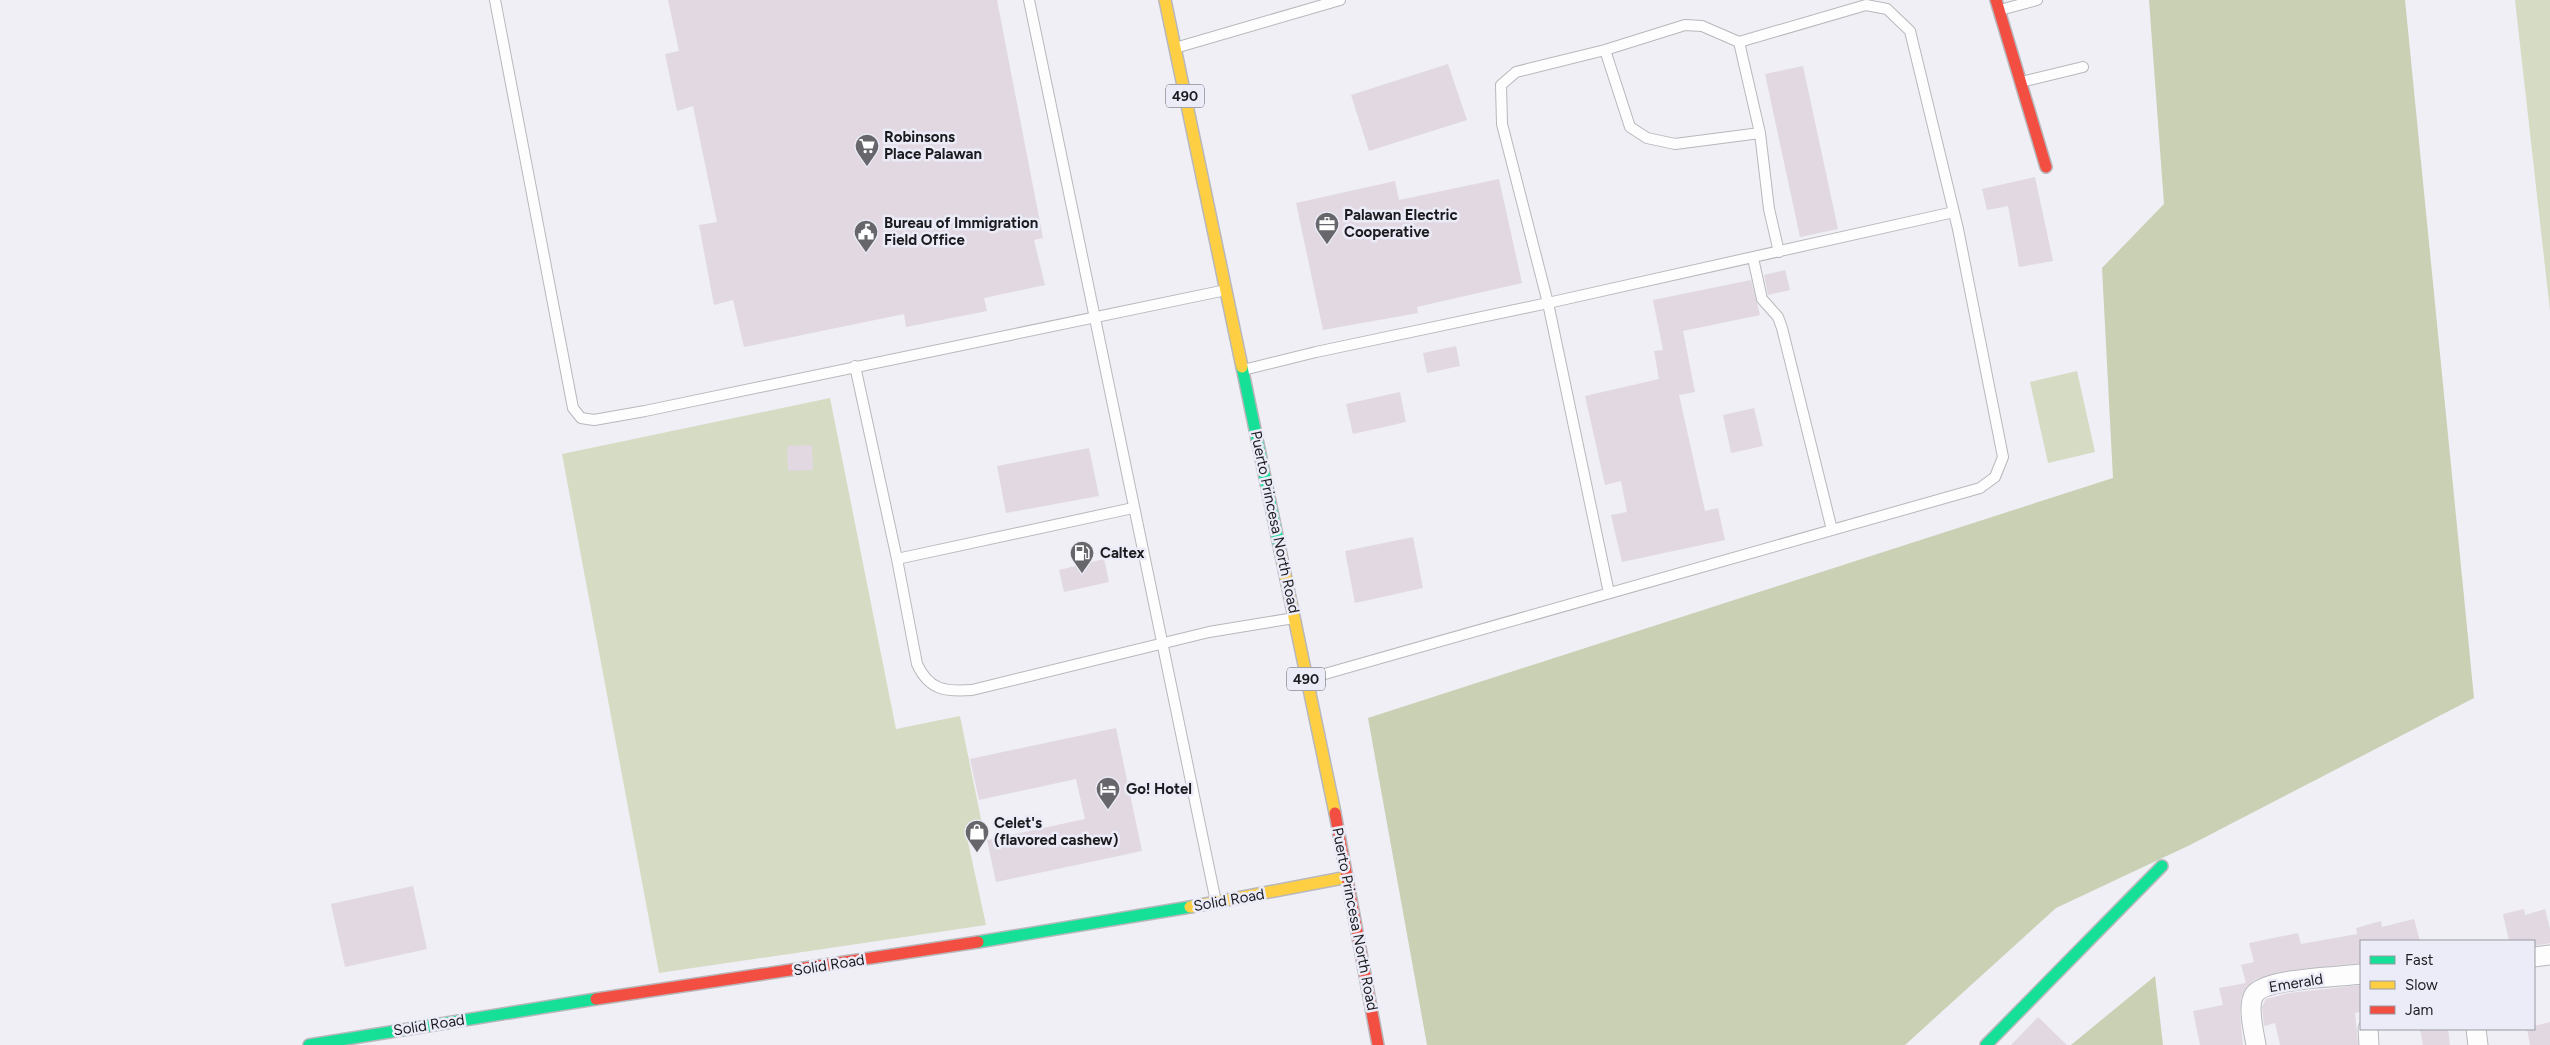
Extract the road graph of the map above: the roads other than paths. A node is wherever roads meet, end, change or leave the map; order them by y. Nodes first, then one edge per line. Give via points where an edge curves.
1 (495, 0) edge
2 (1029, 0) edge
3 (1165, 0) edge
4 (1340, 0) edge
5 (2037, 0) edge
6 (1998, 5) edge
7 (1739, 42) junction
8 (1174, 48) junction
9 (1605, 50) junction
10 (2083, 67) dead end
11 (2020, 82) junction
12 (1760, 133) junction
13 (2046, 167) dead end
14 (1954, 212) junction
15 (1779, 252) junction
16 (1752, 258) junction
17 (1226, 290) junction
18 (1548, 303) junction
19 (1093, 318) junction
20 (855, 366) junction
21 (1243, 370) junction
22 (1133, 508) junction
23 (1832, 530) junction
24 (897, 559) junction
25 (1609, 593) junction
26 (1295, 618) junction
27 (1161, 643) junction
28 (1306, 679) junction
29 (2162, 866) dead end
30 (1348, 878) junction
31 (1217, 902) junction
32 (2550, 955) edge
33 (2535, 957) edge
34 (2360, 974) edge
35 (2368, 1030) edge
36 (2476, 1030) edge
37 (309, 1045) edge
38 (1378, 1045) edge
39 (1986, 1045) edge
40 (2256, 1045) edge
41 (2369, 1045) edge
42 (2478, 1045) edge

1 - 20 lane via 573,408 581,418 594,420 646,411
2 - 19 lane
3 - 8 street, Puerto Princesa North Road / 490
4 - 8 lane
5 - 6 lane
6 - 11 street
7 - 9 lane via 1694,24
7 - 12 lane
7 - 14 lane via 1866,5 1886,9 1899,18 1910,31
8 - 17 street, Puerto Princesa North Road / 490
9 - 12 lane via 1630,127 1647,138 1675,144
9 - 18 lane via 1516,72 1501,85 1502,124
10 - 11 lane
11 - 13 street
12 - 15 lane
14 - 15 lane
14 - 23 lane via 2003,457 1995,477 1980,488
15 - 16 lane
16 - 18 lane
16 - 23 lane via 1762,299 1778,317 1782,328
17 - 19 lane
17 - 21 street, Puerto Princesa North Road / 490
18 - 21 lane
18 - 25 lane
19 - 20 lane
19 - 22 lane
20 - 24 lane
21 - 26 street, Puerto Princesa North Road / 490
22 - 24 lane
22 - 27 lane
23 - 25 lane
24 - 27 lane via 917,664 924,678 951,692 972,690
25 - 28 lane
26 - 27 lane
26 - 28 street, Puerto Princesa North Road / 490
27 - 31 lane
28 - 30 street, Puerto Princesa North Road / 490
29 - 39 street
30 - 31 street, Solid Road
30 - 38 street, Puerto Princesa North Road / 490
31 - 37 street, Solid Road
32 - 33 street
34 - 40 street, Emerald via 2271,984 2258,991 2252,1002
35 - 41 street
36 - 42 street

